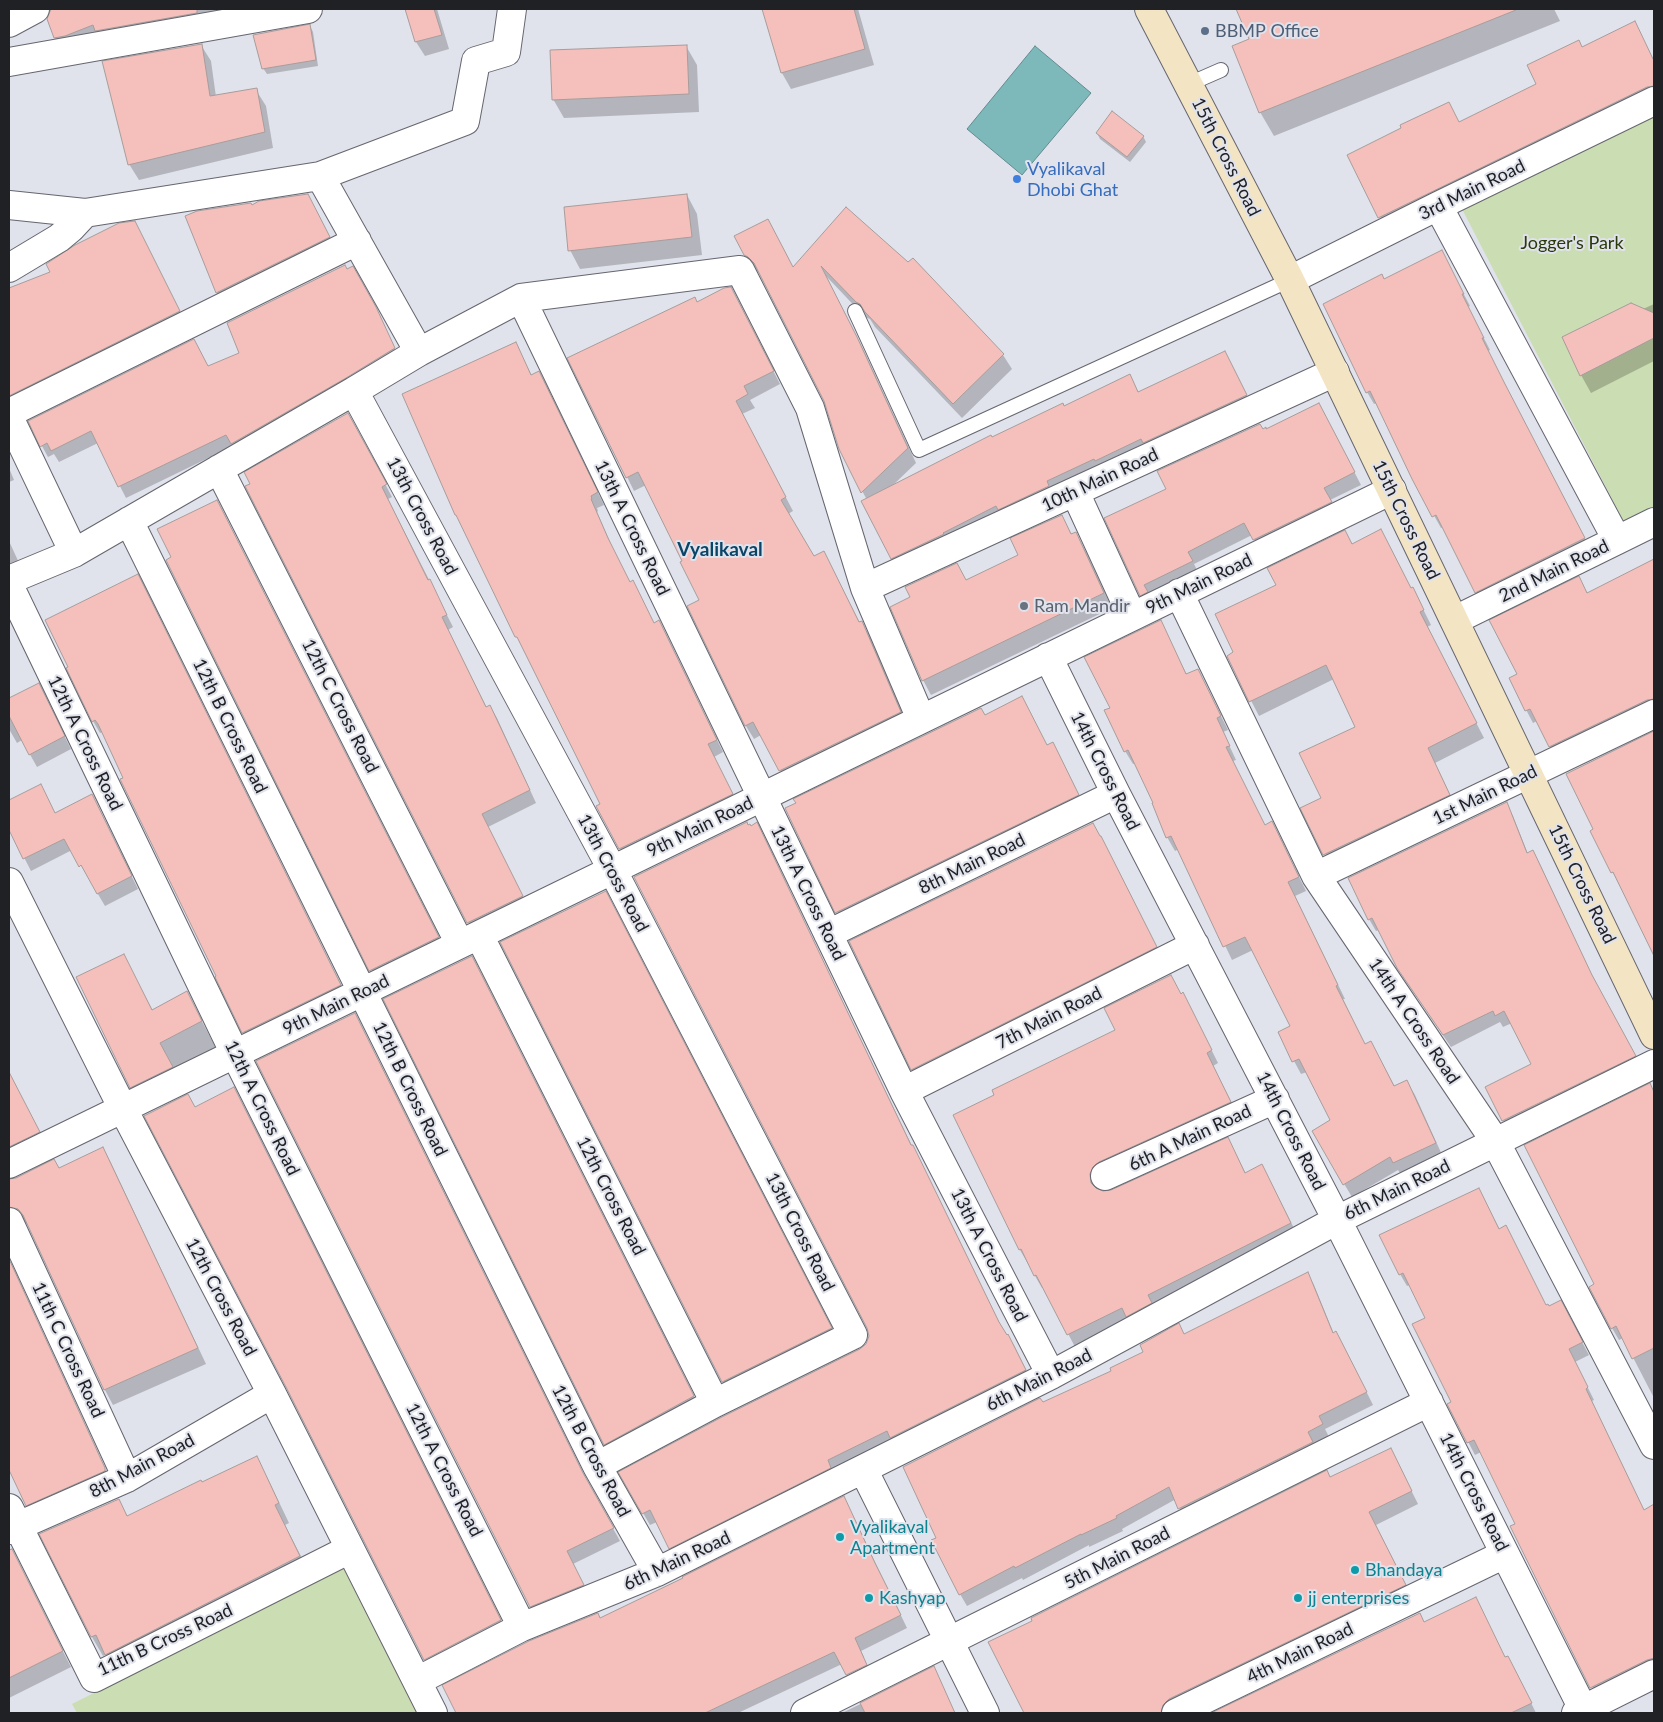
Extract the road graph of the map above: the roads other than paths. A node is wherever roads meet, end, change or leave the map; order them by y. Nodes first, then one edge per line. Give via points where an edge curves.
1 (36, 9) edge
2 (308, 9) edge
3 (512, 9) edge
4 (1149, 9) edge
5 (9, 23) edge
6 (9, 62) edge
7 (1221, 70) dead end
8 (1189, 84) junction
9 (1654, 101) edge
10 (320, 176) junction
11 (9, 205) edge
12 (1438, 206) junction
13 (85, 213) junction
14 (357, 241) junction
15 (9, 268) edge
16 (1290, 280) junction
17 (521, 298) junction
18 (856, 311) dead end
19 (419, 352) junction
20 (1335, 372) junction
21 (354, 390) junction
22 (9, 413) edge
23 (9, 417) edge
24 (219, 469) junction
25 (1392, 490) junction
26 (1075, 492) junction
27 (129, 521) junction
28 (1654, 522) edge
29 (1616, 540) junction
30 (74, 553) junction
31 (9, 580) edge
32 (9, 585) edge
33 (865, 588) junction
34 (1179, 593) junction
35 (1132, 616) junction
36 (1455, 620) junction
37 (1048, 657) junction
38 (1654, 714) edge
39 (921, 720) junction
40 (1529, 774) junction
41 (1116, 794) junction
42 (762, 797) junction
43 (613, 870) junction
44 (1316, 876) junction
45 (9, 882) edge
46 (828, 934) junction
47 (470, 940) junction
48 (1195, 945) junction
49 (362, 992) junction
50 (1654, 1035) edge
51 (235, 1054) junction
52 (1654, 1064) edge
53 (904, 1091) junction
54 (1275, 1099) junction
55 (123, 1109) junction
56 (1495, 1141) junction
57 (9, 1164) edge
58 (1105, 1176) dead end
59 (1337, 1220) junction
60 (9, 1222) edge
61 (1051, 1375) junction
62 (272, 1394) junction
63 (1428, 1402) junction
64 (715, 1403) junction
65 (1654, 1445) edge
66 (597, 1466) junction
67 (863, 1469) junction
68 (127, 1478) junction
69 (12, 1522) edge
70 (350, 1549) junction
71 (1505, 1554) junction
72 (657, 1572) junction
73 (522, 1627) junction
74 (948, 1642) junction
75 (1654, 1674) edge
76 (417, 1681) junction
77 (1581, 1712) edge
78 (433, 1713) edge
79 (805, 1713) edge
80 (985, 1713) edge
81 (1176, 1713) edge

1 - 5 street
2 - 6 street
3 - 10 street via 506,52 476,61 464,121
4 - 8 street, 15th Cross Road
7 - 8 lane
8 - 16 street, 15th Cross Road
9 - 12 street, 3rd Main Road
10 - 13 street
10 - 14 street
11 - 13 street
12 - 16 street, 3rd Main Road
12 - 29 street
13 - 15 street via 60,238
14 - 19 street
14 - 22 street
16 - 18 lane via 919,450
16 - 20 street, 15th Cross Road
17 - 19 street
17 - 33 street via 740,270 810,408
17 - 42 street, 13th A Cross Road
19 - 21 street
20 - 25 street, 15th Cross Road
20 - 26 street, 10th Main Road
21 - 24 street
21 - 43 street, 13th Cross Road
23 - 30 street
24 - 27 street
24 - 47 street, 12th C Cross Road
25 - 34 street, 9th Main Road
25 - 36 street, 15th Cross Road
26 - 33 street, 10th Main Road
26 - 35 street
27 - 30 street
27 - 49 street, 12th B Cross Road
28 - 29 street, 2nd Main Road
29 - 36 street, 2nd Main Road
30 - 31 street
32 - 51 street, 12th A Cross Road
33 - 39 street
34 - 35 street, 9th Main Road
34 - 44 street, 14th A Cross Road
35 - 37 street, 9th Main Road
36 - 40 street, 15th Cross Road
37 - 39 street, 9th Main Road
37 - 41 street, 14th Cross Road
38 - 40 street, 1st Main Road
39 - 42 street, 9th Main Road
40 - 44 street, 1st Main Road
40 - 50 street, 15th Cross Road
41 - 46 street, 8th Main Road
41 - 48 street, 14th Cross Road
42 - 43 street, 9th Main Road
42 - 46 street, 13th A Cross Road
43 - 47 street, 9th Main Road
43 - 64 street, 13th Cross Road via 853,1335
44 - 56 street, 14th A Cross Road
45 - 55 street, 12th Cross Road
46 - 53 street, 13th A Cross Road
47 - 49 street, 9th Main Road
47 - 64 street, 12th Cross Road
48 - 53 street, 7th Main Road
48 - 54 street, 14th Cross Road
49 - 51 street, 9th Main Road
49 - 66 street, 12th B Cross Road
51 - 55 street, 9th Main Road
51 - 73 street, 12th A Cross Road
52 - 56 street, 6th Main Road
53 - 61 street, 13th A Cross Road
54 - 58 street, 6th A Main Road
54 - 59 street, 14th Cross Road
55 - 57 street, 9th Main Road
55 - 62 street, 12th Cross Road
56 - 59 street, 6th Main Road
56 - 65 street, 14th A Cross Road
59 - 61 street, 6th Main Road
59 - 63 street, 14th Cross Road
60 - 68 street, 11th C Cross Road
61 - 67 street, 6th Main Road
62 - 68 street, 8th Main Road
62 - 70 street, 12th Cross Road
63 - 71 street, 14th Cross Road
63 - 74 street, 5th Main Road
64 - 66 street, 13th Cross Road
66 - 72 street, 12th B Cross Road
67 - 72 street, 6th Main Road
67 - 74 street
68 - 69 street, 8th Main Road
69 - 70 street, 11th B Cross Road via 94,1678
70 - 76 street, 12th Cross Road
71 - 77 street, 14th Cross Road
71 - 81 street, 4th Main Road
72 - 73 street, 6th Main Road
73 - 76 street, 6th Main Road
74 - 79 street, 5th Main Road
74 - 80 street
75 - 77 street
76 - 78 street, 12th Cross Road

